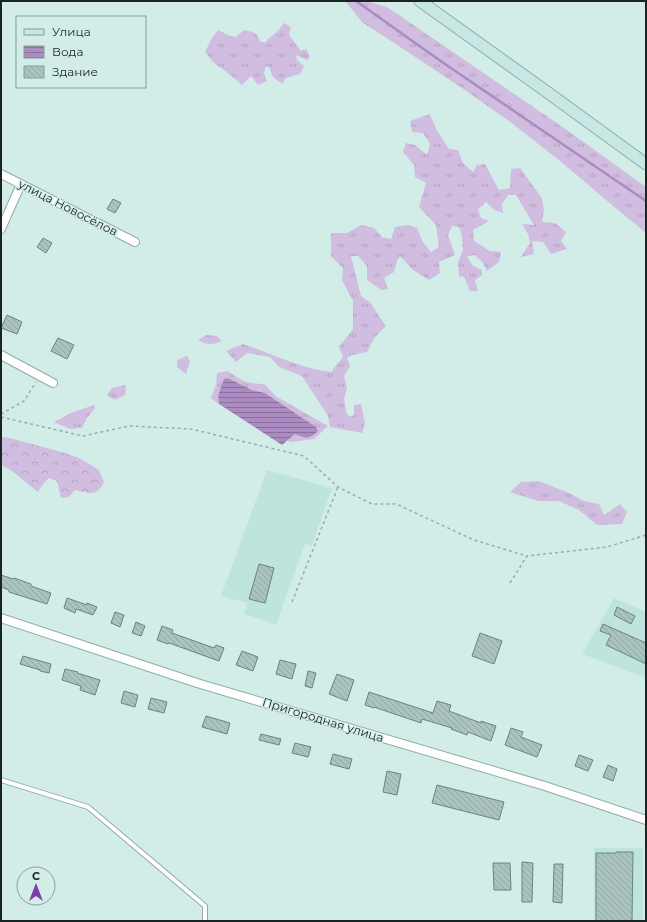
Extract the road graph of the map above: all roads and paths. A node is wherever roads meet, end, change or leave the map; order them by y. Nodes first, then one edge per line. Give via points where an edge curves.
1 (420, 1) edge
2 (646, 164) edge
3 (1, 174) edge
4 (21, 184) junction
5 (1, 229) edge
6 (135, 242) dead end
7 (1, 355) edge
8 (40, 376) junction
9 (53, 383) dead end
10 (1, 414) edge
11 (1, 416) edge
12 (338, 488) junction
13 (646, 535) edge
14 (527, 556) junction
15 (510, 583) dead end
16 (292, 602) dead end
17 (1, 618) edge
18 (1, 780) edge
19 (646, 820) edge
20 (205, 921) edge

1 - 2 main road
3 - 4 street, улица Новосёлов
4 - 5 street
4 - 6 street, улица Новосёлов
7 - 8 street
8 - 9 street
8 - 10 path via 24,401
11 - 12 path via 83,436 129,426 191,429 304,456
12 - 14 path via 372,504 396,504 474,540
12 - 16 path
13 - 14 path via 607,547
14 - 15 path
17 - 19 street, Пригородная улица via 197,683 544,786
18 - 20 lane via 88,807 205,906

